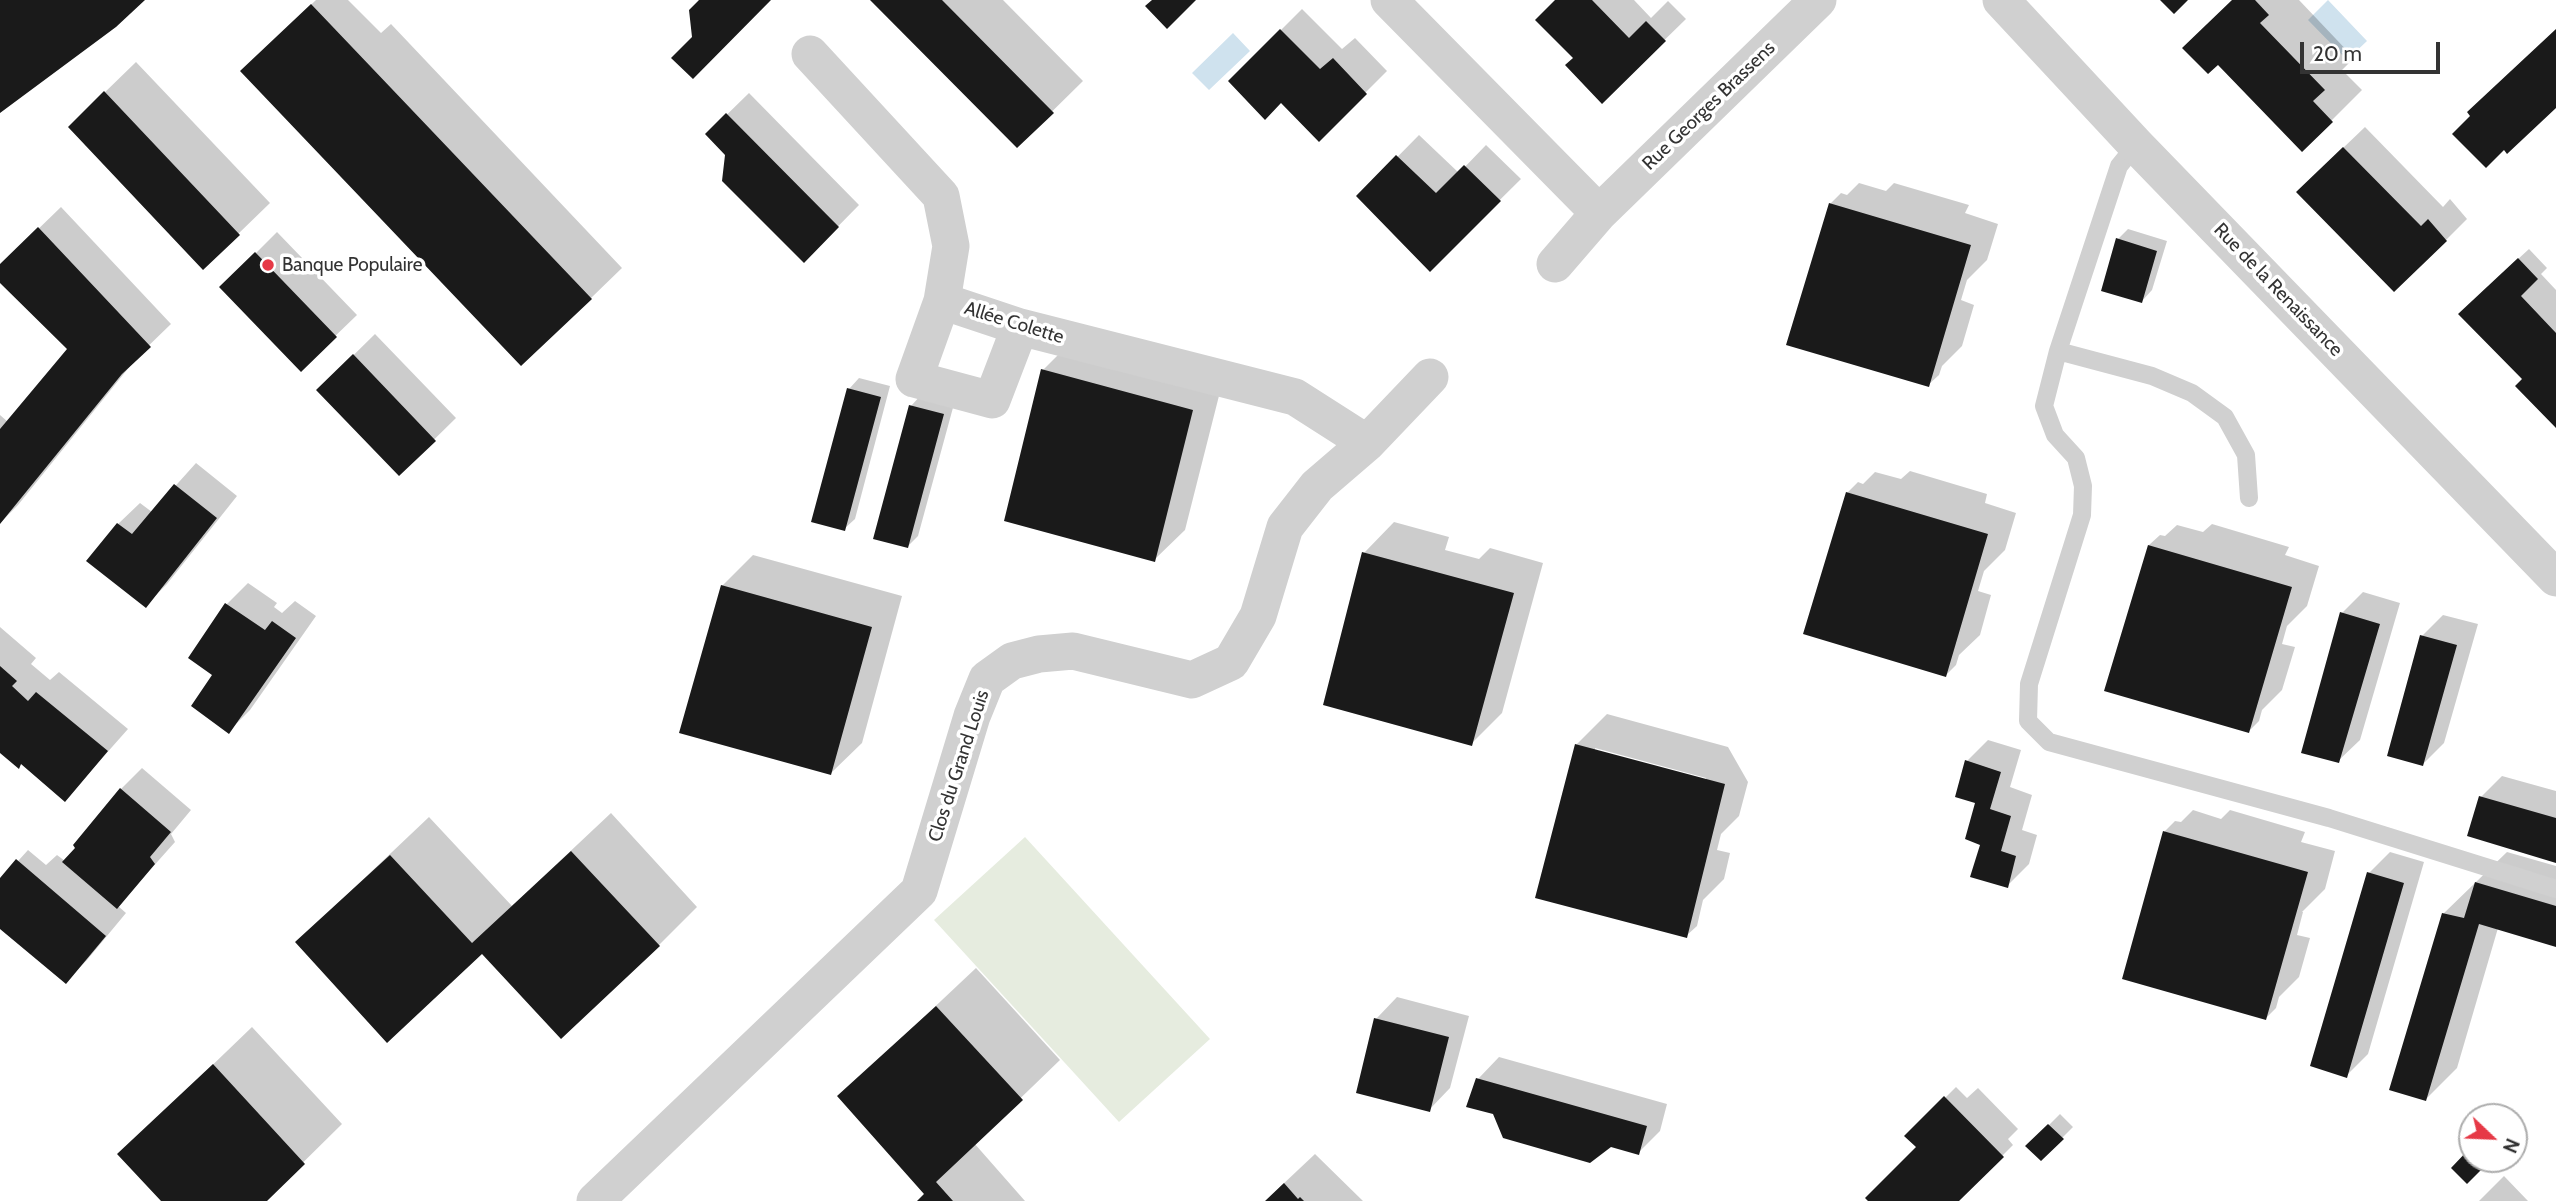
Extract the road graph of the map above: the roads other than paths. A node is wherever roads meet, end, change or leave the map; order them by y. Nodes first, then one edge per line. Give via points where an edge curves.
1 (1389, 0) edge
2 (1818, 0) edge
3 (2001, 0) edge
4 (810, 54) dead end
5 (2136, 145) junction
6 (1599, 212) junction
7 (1555, 264) dead end
8 (942, 301) junction
9 (1020, 327) junction
10 (2058, 351) junction
11 (1430, 377) dead end
12 (1367, 443) junction
13 (2249, 498) dead end
14 (2556, 578) edge
15 (2556, 889) edge
16 (595, 1201) edge

1 - 6 street
2 - 6 street, Rue Georges Brassens
3 - 5 street, Rue de la Renaissance
4 - 8 street, Allée Colette via 941,196 951,246
5 - 10 lane via 2119,166
5 - 14 street, Rue de la Renaissance
6 - 7 street, Rue Georges Brassens
8 - 9 street, Allée Colette
8 - 9 street via 914,379 992,400
9 - 12 street, Allée Colette via 1294,397
10 - 13 lane via 2152,376 2192,393 2225,417 2246,455
10 - 15 lane via 2044,406 2055,435 2076,458 2083,486 2082,515 2029,684 2028,721 2049,742 2329,818
11 - 12 street, Clos du Grand Louis
12 - 16 street, Clos du Grand Louis via 1317,486 1285,527 1258,616 1231,662 1192,680 1073,651 1012,661 987,679 919,891

